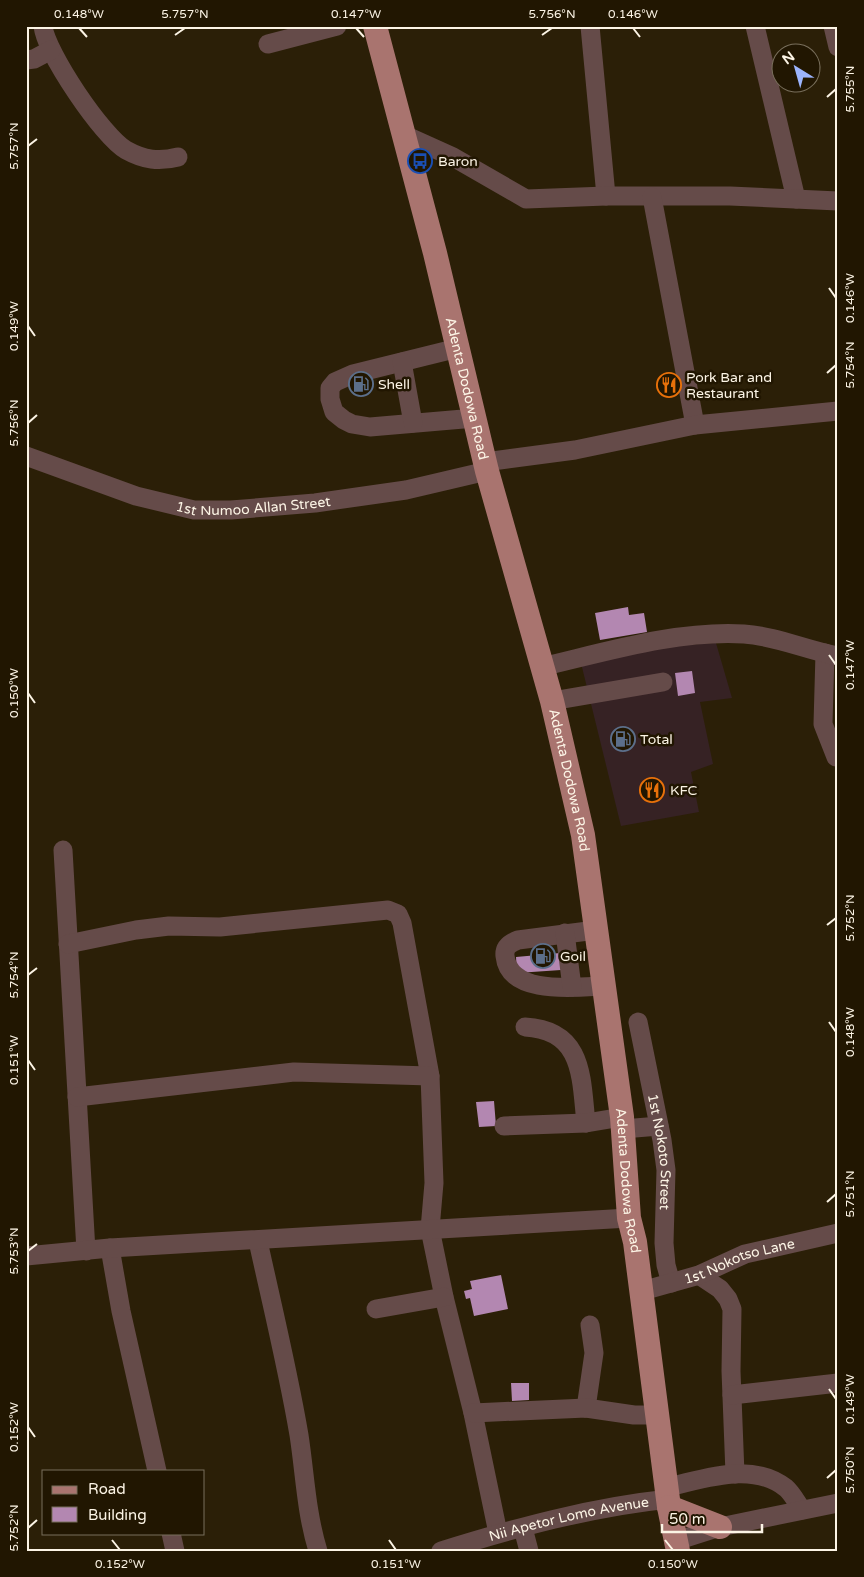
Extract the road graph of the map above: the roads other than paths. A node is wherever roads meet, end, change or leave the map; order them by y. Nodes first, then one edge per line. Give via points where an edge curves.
1 (43, 26) edge
2 (337, 26) edge
3 (375, 26) edge
4 (590, 26) edge
5 (755, 26) edge
6 (834, 26) edge
7 (268, 44) dead end
8 (838, 47) edge
9 (50, 50) junction
10 (26, 60) edge
11 (402, 134) junction
12 (178, 157) dead end
13 (606, 196) junction
14 (652, 196) junction
15 (796, 199) junction
16 (838, 201) edge
17 (458, 348) junction
18 (402, 362) junction
19 (838, 411) edge
20 (475, 418) junction
21 (414, 423) junction
22 (695, 426) junction
23 (26, 456) edge
24 (486, 466) junction
25 (832, 654) edge
26 (541, 667) junction
27 (663, 682) dead end
28 (552, 701) junction
29 (836, 756) dead end
30 (63, 850) dead end
31 (596, 930) junction
32 (565, 933) junction
33 (68, 944) junction
34 (604, 986) junction
35 (572, 987) junction
36 (638, 1022) dead end
37 (525, 1027) dead end
38 (430, 1076) junction
39 (76, 1097) junction
40 (586, 1123) junction
41 (622, 1123) junction
42 (504, 1126) dead end
43 (659, 1126) junction
44 (629, 1218) junction
45 (430, 1229) junction
46 (838, 1233) edge
47 (258, 1241) junction
48 (110, 1248) junction
49 (86, 1251) junction
50 (26, 1256) edge
51 (699, 1275) junction
52 (671, 1283) junction
53 (642, 1291) junction
54 (444, 1297) junction
55 (376, 1309) dead end
56 (590, 1325) dead end
57 (838, 1383) edge
58 (732, 1395) junction
59 (586, 1408) junction
60 (473, 1413) junction
61 (658, 1415) junction
62 (157, 1470) edge
63 (735, 1474) junction
64 (669, 1498) junction
65 (838, 1503) edge
66 (802, 1510) junction
67 (720, 1526) junction
68 (523, 1528) junction
69 (171, 1534) edge
70 (498, 1534) junction
71 (677, 1546) edge
72 (175, 1551) edge
73 (318, 1551) edge
74 (441, 1551) edge
75 (529, 1551) edge

1 - 9 street
2 - 7 street
3 - 11 main road, Adenta Dodowa Road
4 - 13 street
5 - 15 street
6 - 8 street
9 - 10 street
9 - 12 street via 88,108 124,149 151,160
11 - 13 street via 453,157 526,199
11 - 17 main road, Adenta Dodowa Road
13 - 14 street
14 - 15 street
14 - 22 street
15 - 16 street
17 - 18 street
17 - 20 main road, Adenta Dodowa Road
18 - 21 street
18 - 21 street via 353,374 335,382 330,388 330,399 334,412 352,424 370,427
19 - 22 street, 1st Numoo Allan Street
20 - 21 street
20 - 24 main road, Adenta Dodowa Road
22 - 24 street, 1st Numoo Allan Street
23 - 24 street, 1st Numoo Allan Street via 136,496 194,510 315,503 406,490
24 - 26 main road, Adenta Dodowa Road
25 - 26 street via 769,638 719,634 609,651
25 - 29 street via 823,724
26 - 28 main road, Adenta Dodowa Road
27 - 28 street
28 - 31 main road, Adenta Dodowa Road via 582,835
30 - 33 street
31 - 32 street
31 - 34 main road, Adenta Dodowa Road
32 - 35 street
32 - 35 street via 510,943 505,957 509,970 533,985
33 - 38 street via 170,926 220,927 388,910 398,914 402,923
33 - 39 street
34 - 35 street
34 - 41 main road, Adenta Dodowa Road
36 - 43 street, 1st Nokoto Street
37 - 40 street via 543,1028 575,1053 580,1068
38 - 39 street via 294,1072
38 - 45 street via 434,1183
39 - 49 street
40 - 41 street
40 - 42 street
41 - 43 street
41 - 44 main road, Adenta Dodowa Road
43 - 52 street, 1st Nokoto Street via 666,1170 665,1257
44 - 45 street
44 - 53 main road, Adenta Dodowa Road
45 - 47 street
45 - 54 street
46 - 51 street, 1st Nokotso Lane via 745,1254
47 - 48 street
47 - 73 street via 291,1392 306,1501
48 - 49 street
48 - 62 street
49 - 50 street
51 - 52 street, 1st Nokotso Lane
51 - 58 street via 720,1289 732,1309
52 - 53 street, 1st Nokotso Lane
53 - 61 main road, Adenta Dodowa Road
54 - 55 street
54 - 60 street
56 - 59 street via 594,1353
57 - 58 street
58 - 63 street
59 - 60 street
59 - 61 street via 634,1416
60 - 70 street
61 - 64 main road, Adenta Dodowa Road
63 - 64 street, Nii Apetor Lomo Avenue
63 - 66 street, Nii Apetor Lomo Avenue via 766,1476 787,1489
64 - 67 main road
64 - 68 street, Nii Apetor Lomo Avenue via 600,1508
64 - 71 main road, Adenta Dodowa Road
65 - 66 street
66 - 67 street
67 - 71 street
68 - 70 street, Nii Apetor Lomo Avenue
68 - 75 street
69 - 72 street
70 - 74 street, Nii Apetor Lomo Avenue

